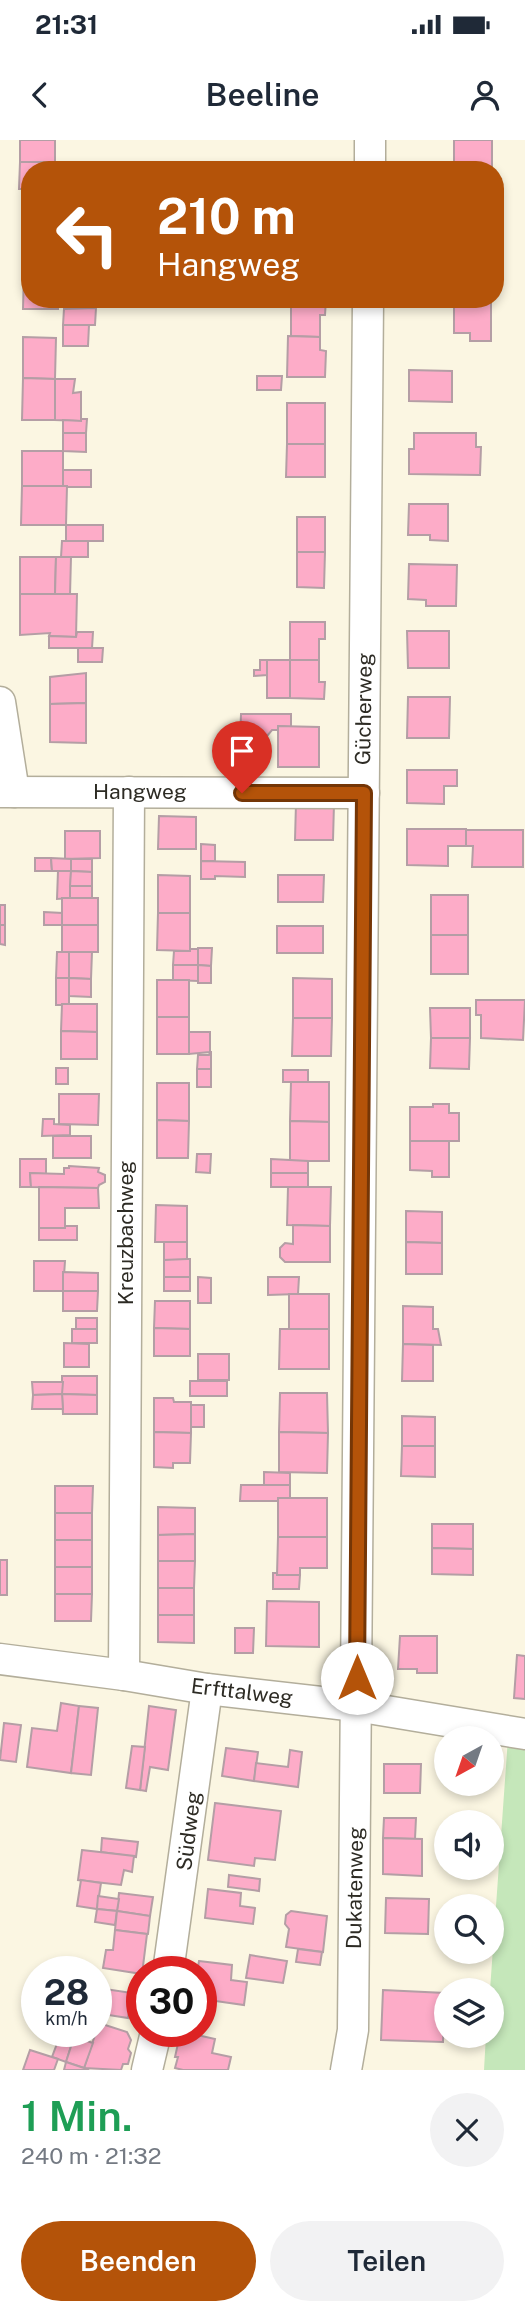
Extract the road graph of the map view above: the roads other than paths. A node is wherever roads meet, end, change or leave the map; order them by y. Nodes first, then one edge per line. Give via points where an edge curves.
1 (370, 140) edge
2 (370, 161) edge
3 (368, 308) edge
4 (0, 702) edge
5 (7, 792) edge
6 (129, 792) junction
7 (364, 793) junction
8 (0, 1659) edge
9 (124, 1675) junction
10 (207, 1689) junction
11 (356, 1706) junction
12 (525, 1734) edge
13 (171, 1956) edge
14 (153, 2047) edge
15 (148, 2070) edge
16 (346, 2070) edge

1 - 2 street
3 - 7 street, Gücherweg
4 - 5 street
5 - 6 street, Hangweg
6 - 7 street, Hangweg
6 - 9 street, Kreuzbachweg
7 - 11 street, Gücherweg
8 - 9 street, Erfttalweg
9 - 10 street, Erfttalweg
10 - 11 street, Erfttalweg
10 - 13 street, Südweg
11 - 12 street, Erfttalweg
11 - 16 street, Dukatenweg via 353,2030
14 - 15 street

